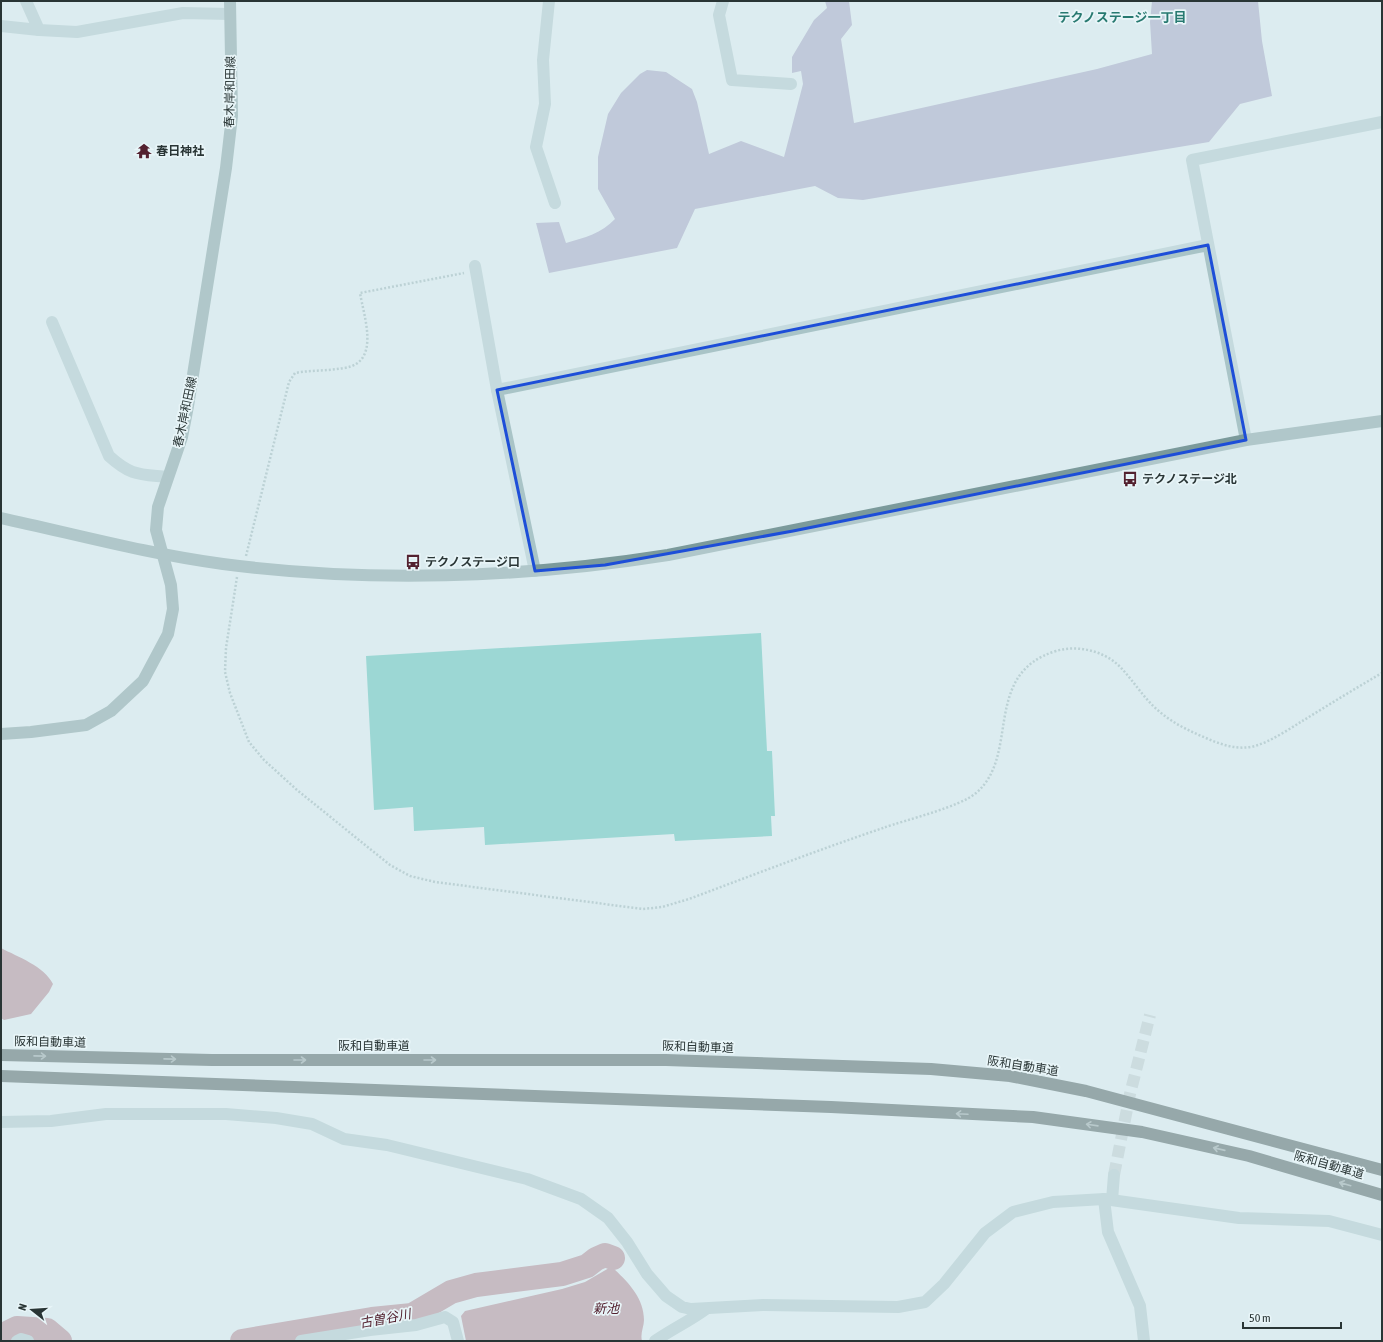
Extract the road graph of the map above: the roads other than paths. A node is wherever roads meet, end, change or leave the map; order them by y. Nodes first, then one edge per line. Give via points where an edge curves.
1 (26, 1) edge
2 (230, 1) edge
3 (549, 1) edge
4 (723, 1) edge
5 (230, 14) junction
6 (1, 26) edge
7 (39, 30) junction
8 (791, 84) dead end
9 (1382, 122) edge
10 (555, 203) dead end
11 (1208, 245) junction
12 (475, 266) road end
13 (52, 322) dead end
14 (497, 390) junction
15 (1382, 421) edge
16 (1246, 440) junction
17 (167, 477) junction
18 (1, 518) edge
19 (164, 554) junction
20 (535, 571) junction
21 (1, 734) edge
22 (1, 1055) edge
23 (1, 1076) edge
24 (1, 1122) edge
25 (1382, 1170) edge
26 (1114, 1175) tunnel mouth
27 (1382, 1195) edge
28 (1108, 1200) junction
29 (1382, 1235) edge
30 (706, 1309) junction
31 (17, 1341) edge
32 (28, 1341) edge
33 (302, 1341) edge
34 (458, 1341) edge
35 (655, 1341) edge
36 (1144, 1341) edge

1 - 7 street
2 - 5 street, 春木岸和田線
3 - 10 street via 544,60 545,104 536,147
4 - 8 street via 719,15 732,80
5 - 7 street via 183,13 77,32
5 - 17 street, 春木岸和田線 via 232,116 226,168 188,406 182,437
6 - 7 street
9 - 11 street via 1192,160
11 - 14 street
11 - 16 street
12 - 14 street
13 - 17 street via 109,456 132,473
14 - 20 street
15 - 16 street
16 - 20 street via 668,555 605,565
17 - 19 street, 春木岸和田線 via 158,507 156,530
18 - 19 street
19 - 20 street via 242,566 316,572 469,575
19 - 21 street, 春木岸和田線 via 173,609 168,634 143,681 111,712 86,725
22 -> 25 highway, 阪和自動車道 via 212,1060 666,1060 931,1069 1010,1076 1086,1091
27 -> 23 highway, 阪和自動車道 via 1242,1154 1142,1132 1033,1117
24 - 30 street via 50,1121 106,1114 226,1114 276,1118 312,1124 344,1139 387,1145 527,1179 581,1199 608,1218 647,1274 666,1296 682,1307
26 - 28 street
28 - 29 street via 1239,1218 1329,1221
28 - 30 street via 1053,1202 1013,1212 985,1233 944,1284 925,1302 898,1307 762,1305
28 - 36 street via 1108,1232 1140,1306
30 - 35 street via 690,1322 675,1327
31 - 32 street
33 - 34 street via 370,1330 416,1326 445,1317 453,1322

